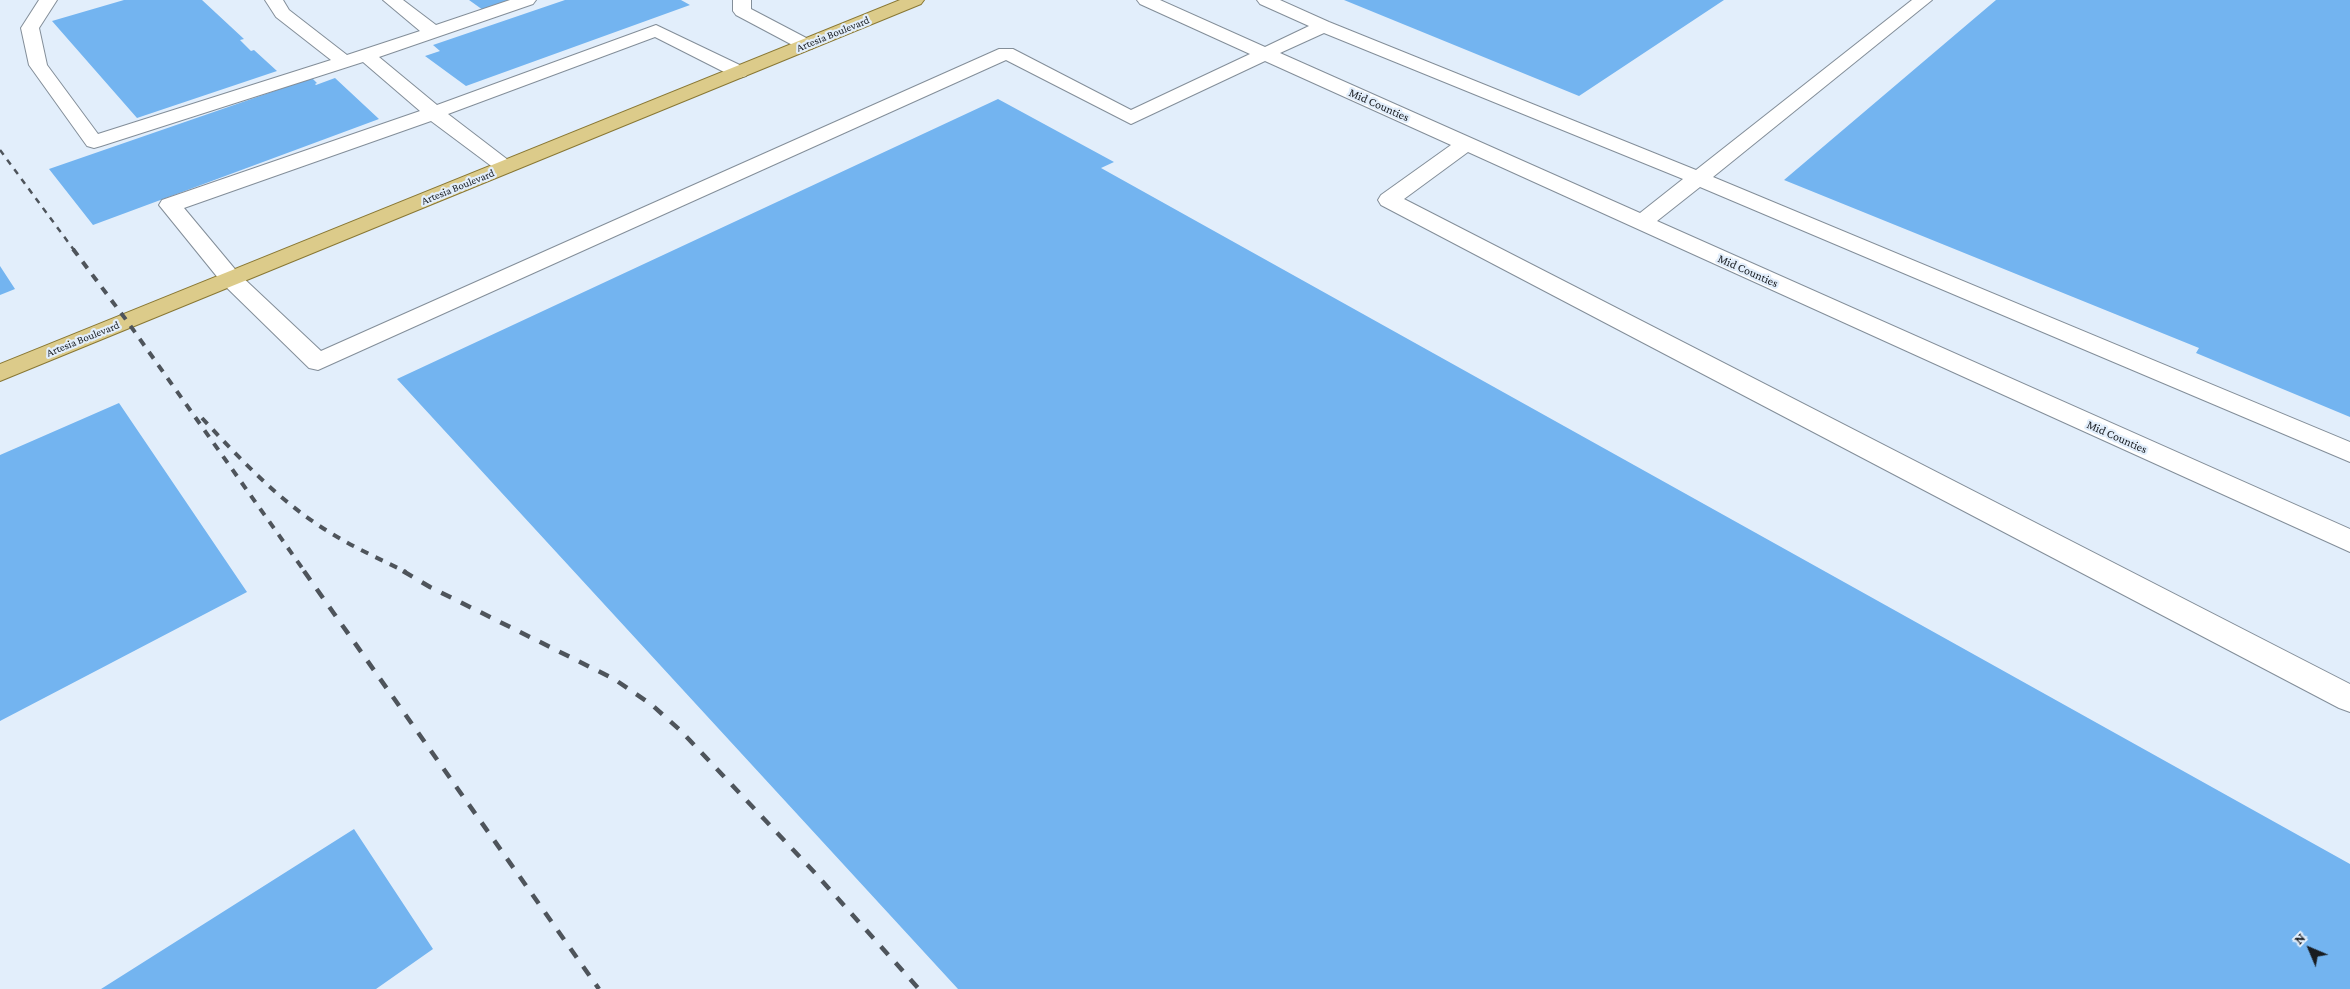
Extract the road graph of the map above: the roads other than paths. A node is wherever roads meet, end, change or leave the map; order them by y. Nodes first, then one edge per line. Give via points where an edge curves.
1 (48, 0) edge
2 (274, 0) edge
3 (392, 0) edge
4 (527, 0) edge
5 (742, 0) edge
6 (915, 0) edge
7 (1146, 0) edge
8 (1266, 0) edge
9 (1923, 0) edge
10 (1323, 26) junction
11 (433, 32) junction
12 (806, 44) junction
13 (1265, 53) junction
14 (366, 56) junction
15 (345, 62) junction
16 (740, 72) junction
17 (434, 113) junction
18 (1466, 144) junction
19 (505, 167) junction
20 (1698, 178) junction
21 (1641, 223) junction
22 (231, 279) junction
23 (0, 373) edge
24 (2350, 453) edge
25 (2350, 542) edge
26 (2350, 699) edge

1 - 15 street via 30,28 38,65 94,142
2 - 15 street via 282,13
3 - 11 street
4 - 11 street
5 - 12 street via 742,11
6 - 12 main road, Artesia Boulevard
7 - 13 street, Mid Counties
8 - 10 street
9 - 20 street
10 - 13 street
10 - 20 street
11 - 14 street
12 - 16 main road, Artesia Boulevard
13 - 18 street, Mid Counties
13 - 22 street via 1130,118 1006,53 318,362
14 - 15 street
14 - 17 street
16 - 17 street via 656,30
16 - 19 main road, Artesia Boulevard
17 - 19 street
17 - 22 street via 170,205
18 - 21 street, Mid Counties
18 - 26 street via 1389,200
19 - 22 main road, Artesia Boulevard
20 - 21 street
20 - 24 street
21 - 25 street, Mid Counties
22 - 23 main road, Artesia Boulevard

